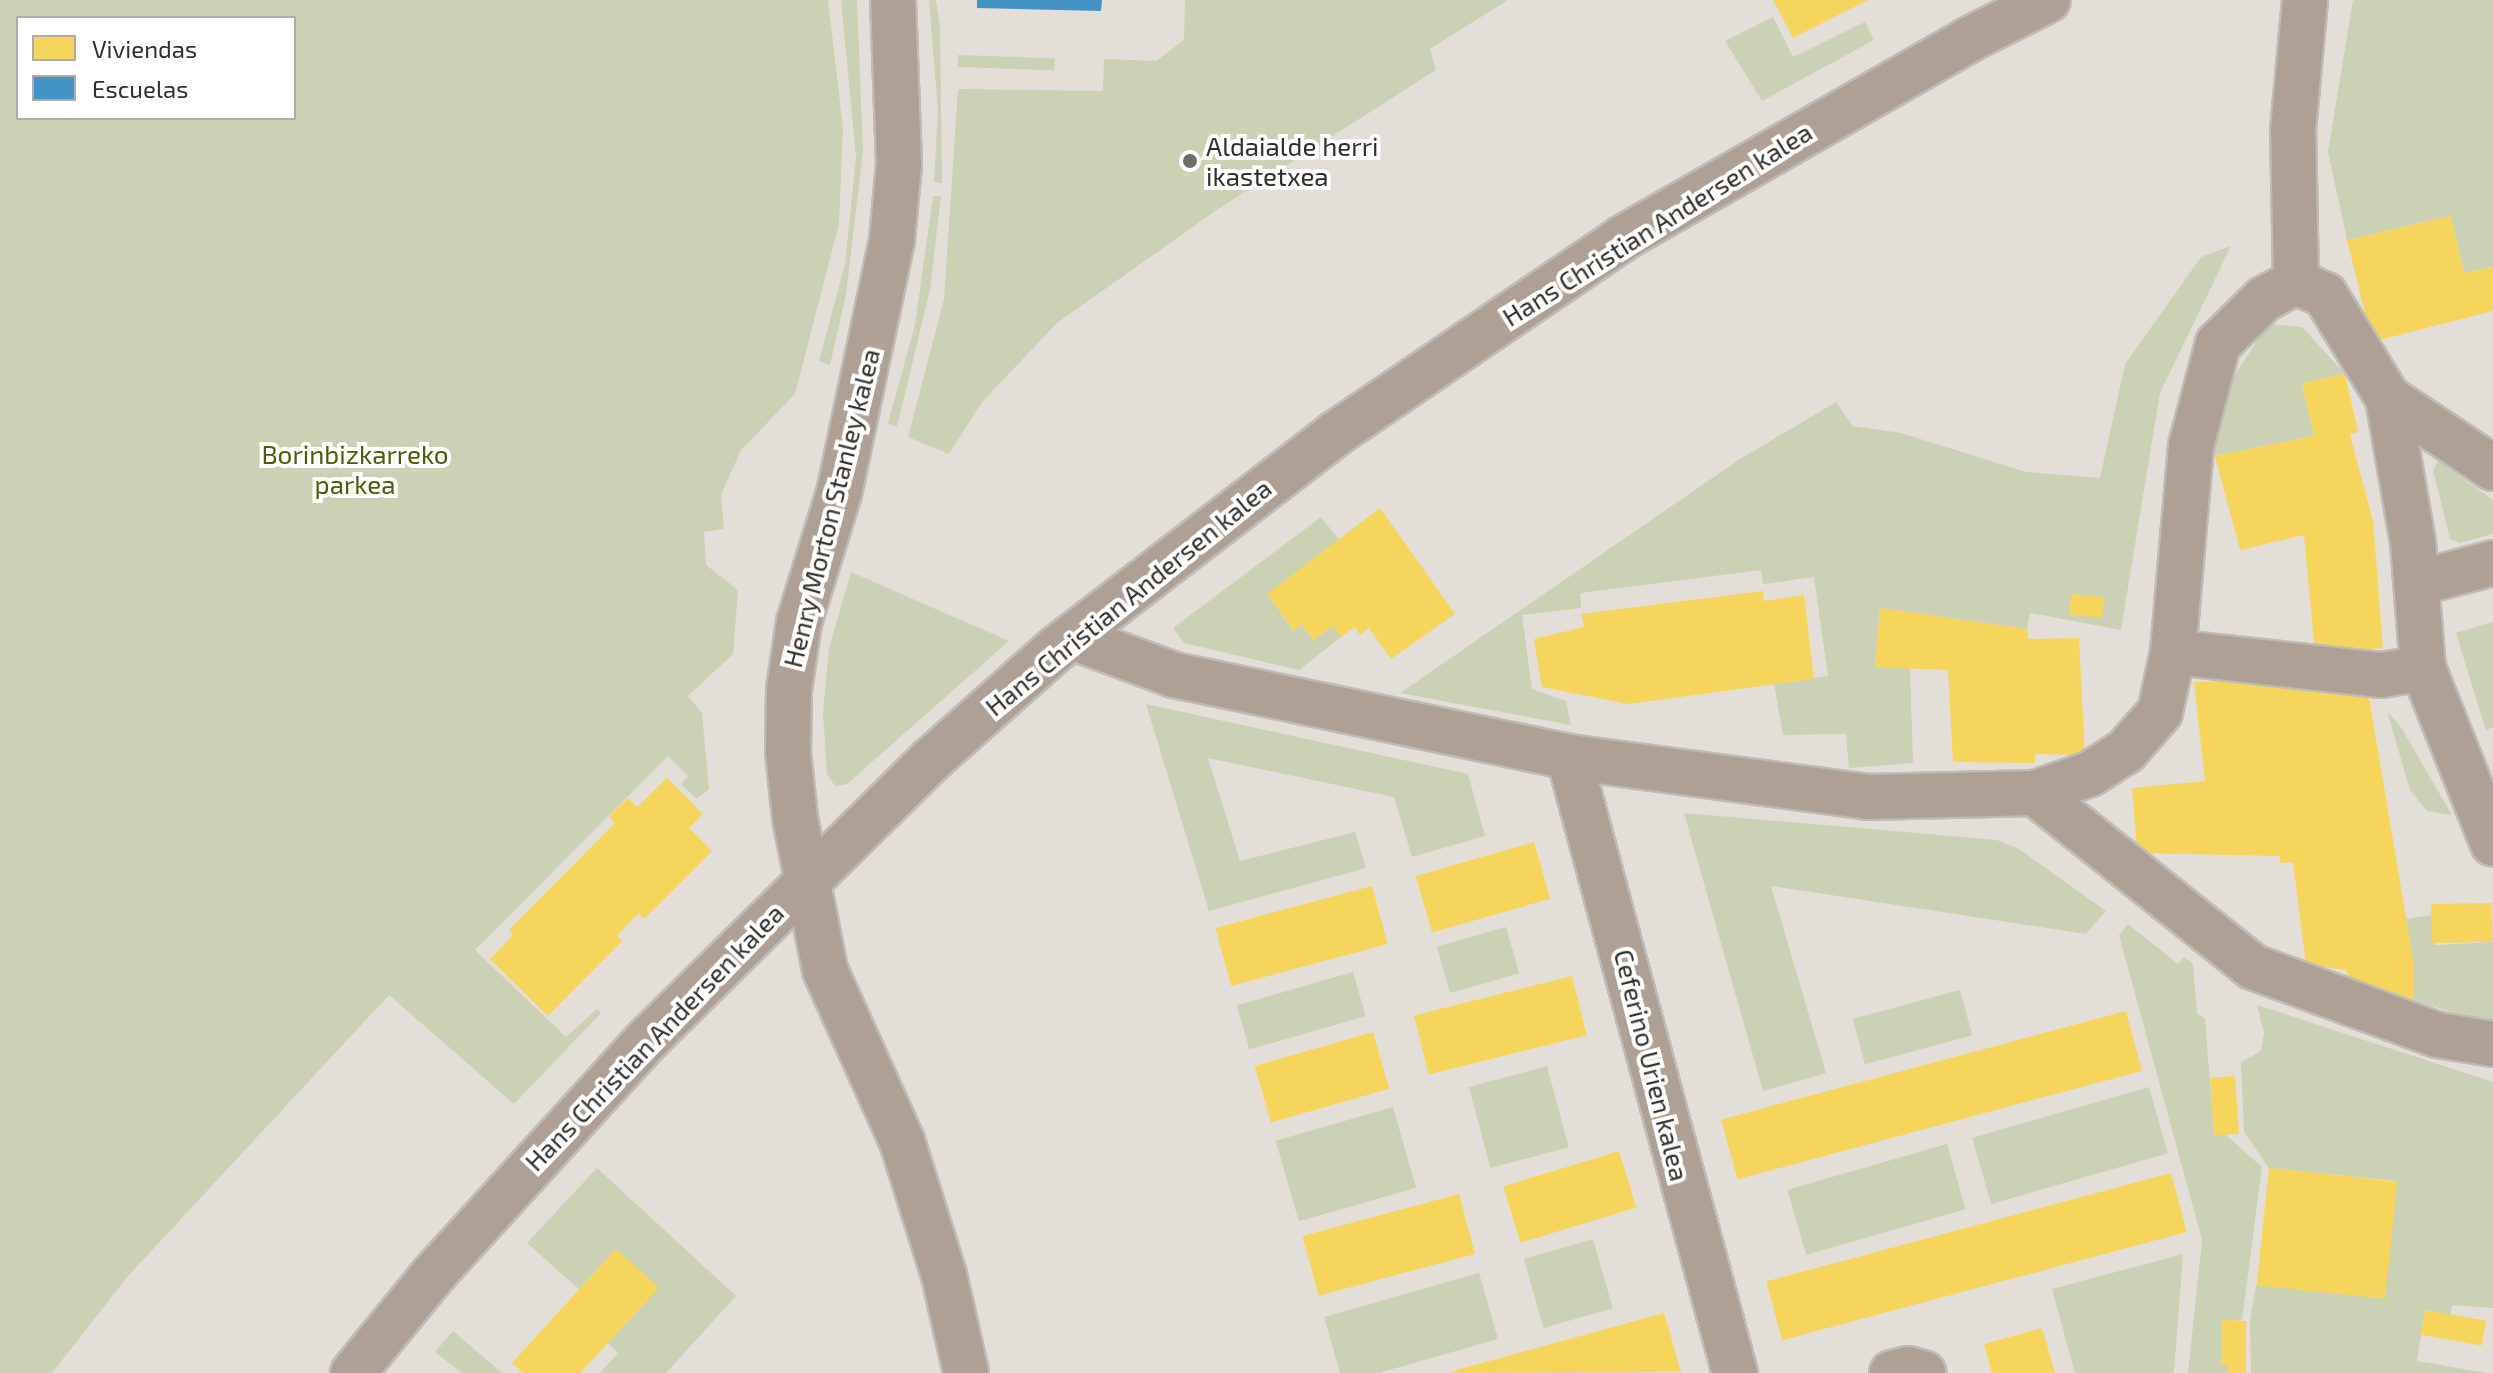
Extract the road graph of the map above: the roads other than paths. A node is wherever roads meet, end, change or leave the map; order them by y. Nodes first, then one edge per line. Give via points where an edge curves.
1 (893, 0) edge
2 (2048, 0) edge
3 (2305, 0) edge
4 (2296, 282) junction
5 (2388, 398) junction
6 (2493, 468) edge
7 (2493, 563) edge
8 (2417, 583) junction
9 (1072, 637) junction
10 (2173, 652) junction
11 (2423, 668) junction
12 (1569, 757) junction
13 (2035, 793) junction
14 (2493, 844) edge
15 (806, 878) junction
16 (2493, 1044) edge
17 (353, 1373) edge
18 (966, 1373) edge
19 (1735, 1373) edge
20 (1892, 1373) edge
21 (1923, 1373) edge

1 - 15 street, Henry Morton Stanley kalea via 899,164 892,240 852,442 799,622 789,690 788,752
2 - 9 street, Hans Christian Andersen kalea via 1970,39 1623,238 1335,434
3 - 4 street via 2293,130
4 - 5 street via 2325,295
4 - 10 street via 2264,299 2218,344 2191,446
5 - 6 street
5 - 8 street
7 - 8 street
8 - 11 street
9 - 12 street via 1174,675
9 - 15 street, Hans Christian Andersen kalea
10 - 11 street via 2382,675
10 - 13 street via 2160,712 2126,751 2090,774
11 - 14 street
12 - 13 street via 1867,797
12 - 19 street, Ceferino Urien kalea
13 - 16 street via 2253,967 2438,1035
15 - 17 street, Hans Christian Andersen kalea via 530,1167
15 - 18 street, Henry Morton Stanley kalea via 825,970 902,1141 944,1275
20 - 21 street

